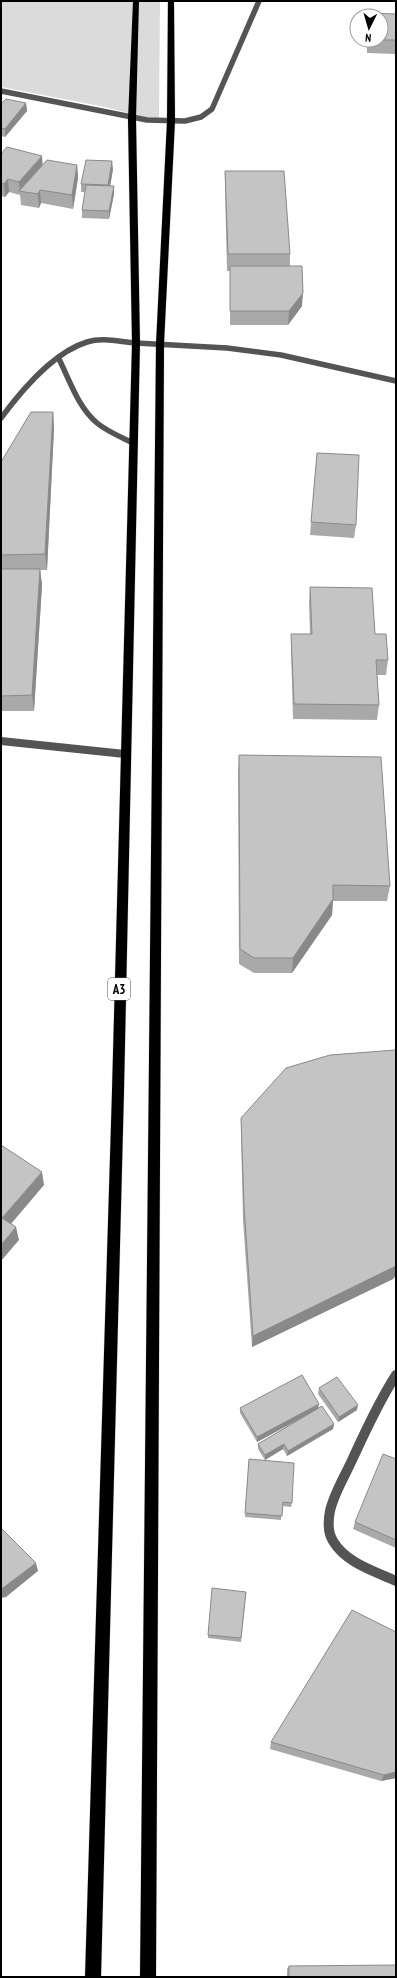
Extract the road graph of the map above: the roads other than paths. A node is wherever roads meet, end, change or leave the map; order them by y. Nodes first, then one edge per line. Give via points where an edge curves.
1 (136, 1) edge
2 (171, 1) edge
3 (259, 1) edge
4 (1, 91) edge
5 (132, 118) junction
6 (171, 121) junction
7 (136, 343) junction
8 (160, 344) junction
9 (59, 359) junction
10 (396, 381) edge
11 (1, 418) edge
12 (134, 443) junction
13 (1, 741) edge
14 (125, 754) junction
15 (396, 1374) edge
16 (396, 1581) edge
17 (93, 1977) edge
18 (148, 1977) edge

1 - 5 highway, A3
2 - 6 highway
3 - 6 street via 212,109 204,116 194,119
4 - 5 street
5 - 6 street
5 - 7 highway, A3
6 - 8 highway
7 - 8 street
7 - 9 street via 102,340 87,342
7 - 12 highway, A3
8 - 10 street via 227,348 281,355
8 - 18 highway
9 - 11 street via 21,392
9 - 12 street via 92,419
12 - 14 highway, A3
13 - 14 street
14 - 17 highway, A3
15 - 16 street via 373,1414 339,1486 330,1511 329,1528 332,1539 356,1563

